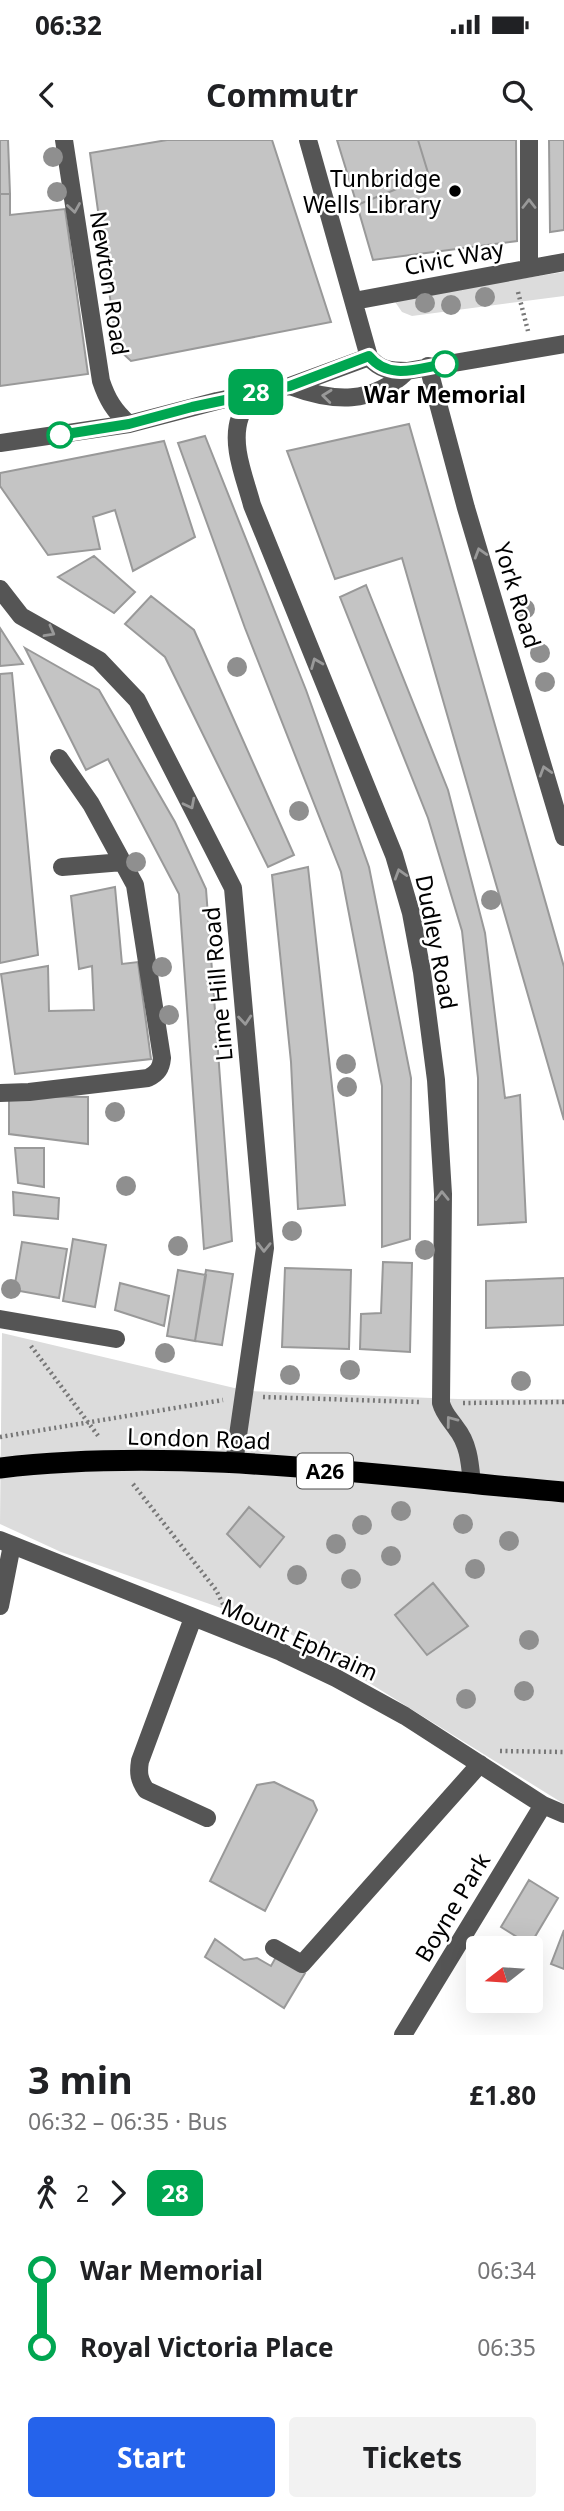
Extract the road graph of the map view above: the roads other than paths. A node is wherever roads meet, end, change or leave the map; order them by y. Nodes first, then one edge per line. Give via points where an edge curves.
1 (64, 140) edge
2 (308, 140) edge
3 (529, 140) edge
4 (564, 261) edge
5 (521, 269) junction
6 (354, 301) junction
7 (564, 344) edge
8 (369, 356) junction
9 (428, 366) junction
10 (407, 371) junction
11 (290, 386) junction
12 (254, 393) junction
13 (129, 424) junction
14 (0, 443) edge
15 (0, 589) edge
16 (59, 758) dead end
17 (564, 837) edge
18 (123, 862) junction
19 (62, 867) dead end
20 (0, 1093) edge
21 (0, 1319) edge
22 (116, 1339) dead end
23 (234, 1462) junction
24 (0, 1468) edge
25 (472, 1484) junction
26 (564, 1492) edge
27 (6, 1542) edge
28 (0, 1606) edge
29 (193, 1618) junction
30 (480, 1764) junction
31 (542, 1805) junction
32 (564, 1814) edge
33 (207, 1818) dead end
34 (275, 1948) dead end
35 (403, 2035) edge

1 -> 13 street, Newton Road via 101,381 116,413
2 - 6 street
5 -> 3 street
4 - 5 street, Civic Way
5 - 6 street, Civic Way
6 - 8 street
7 - 9 street
8 - 10 street via 384,370
8 - 11 street
9 - 10 street
17 -> 9 street, York Road
10 -> 11 street via 374,394 351,397 327,398
11 - 12 street
12 - 13 street
25 -> 12 street, Dudley Road via 466,1447 441,1403 443,1194 436,1080 411,913 394,855 249,493 237,430 240,415
13 - 14 street
15 -> 23 street, Lime Hill Road via 21,616 99,660 137,700 233,888 265,1248
16 - 18 street via 92,804
18 - 19 street
18 - 20 street via 135,885 161,1068 148,1078
21 - 22 street
23 - 24 highway, London Road / A26 via 85,1462
23 - 25 highway, London Road / A26
25 - 26 highway, London Road / A26
27 - 28 street
27 - 29 street, Mount Ephraim
29 - 30 street, Mount Ephraim via 336,1678
29 - 33 street via 139,1772 146,1790
30 - 31 street, Mount Ephraim
30 - 34 street via 302,1964
31 - 32 street, Mount Ephraim
31 - 35 street, Boyne Park

